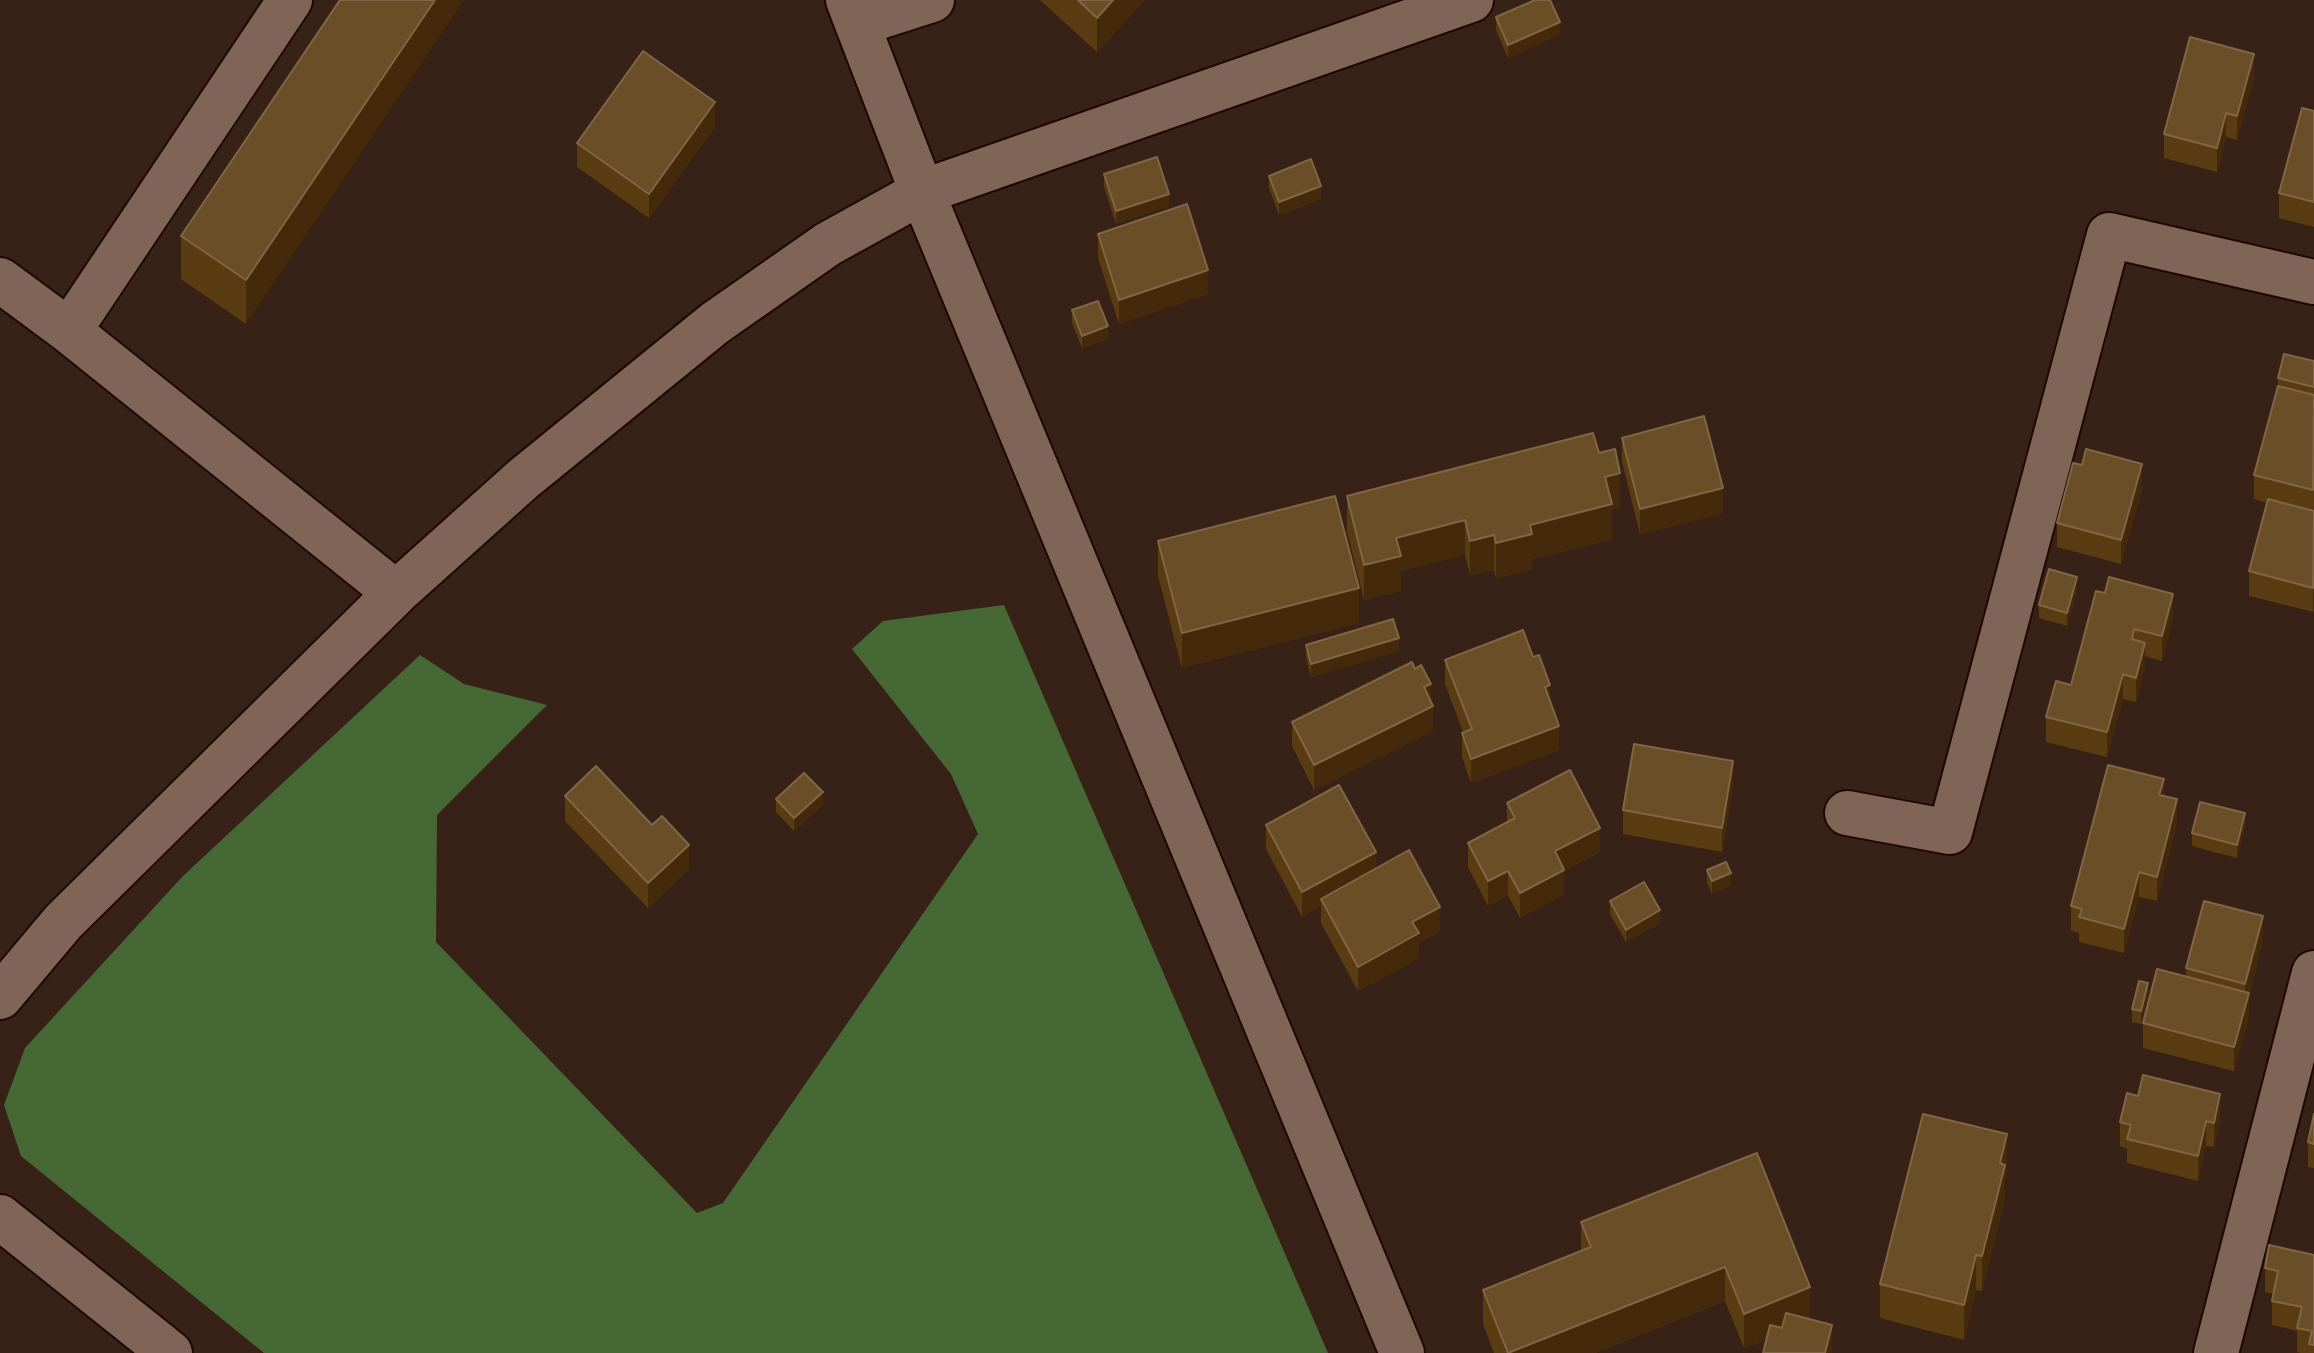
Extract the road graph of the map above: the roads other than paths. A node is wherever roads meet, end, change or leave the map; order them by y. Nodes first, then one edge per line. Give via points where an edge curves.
1 (290, 0) edge
2 (932, 0) edge
3 (1471, 0) edge
4 (853, 12) edge
5 (922, 192) junction
6 (0, 280) edge
7 (2314, 282) edge
8 (69, 331) junction
9 (396, 593) junction
10 (1847, 813) dead end
11 (2314, 973) edge
12 (0, 997) edge
13 (0, 1217) edge
14 (170, 1353) edge
15 (1402, 1353) edge
16 (2216, 1353) edge

1 - 8 street
2 - 4 street
3 - 5 street
4 - 5 street
5 - 9 street via 828,244 715,323 523,479
5 - 15 street
6 - 8 street
7 - 10 street via 2109,235 1950,832
8 - 9 street
9 - 12 street via 63,922
11 - 16 street
13 - 14 street

